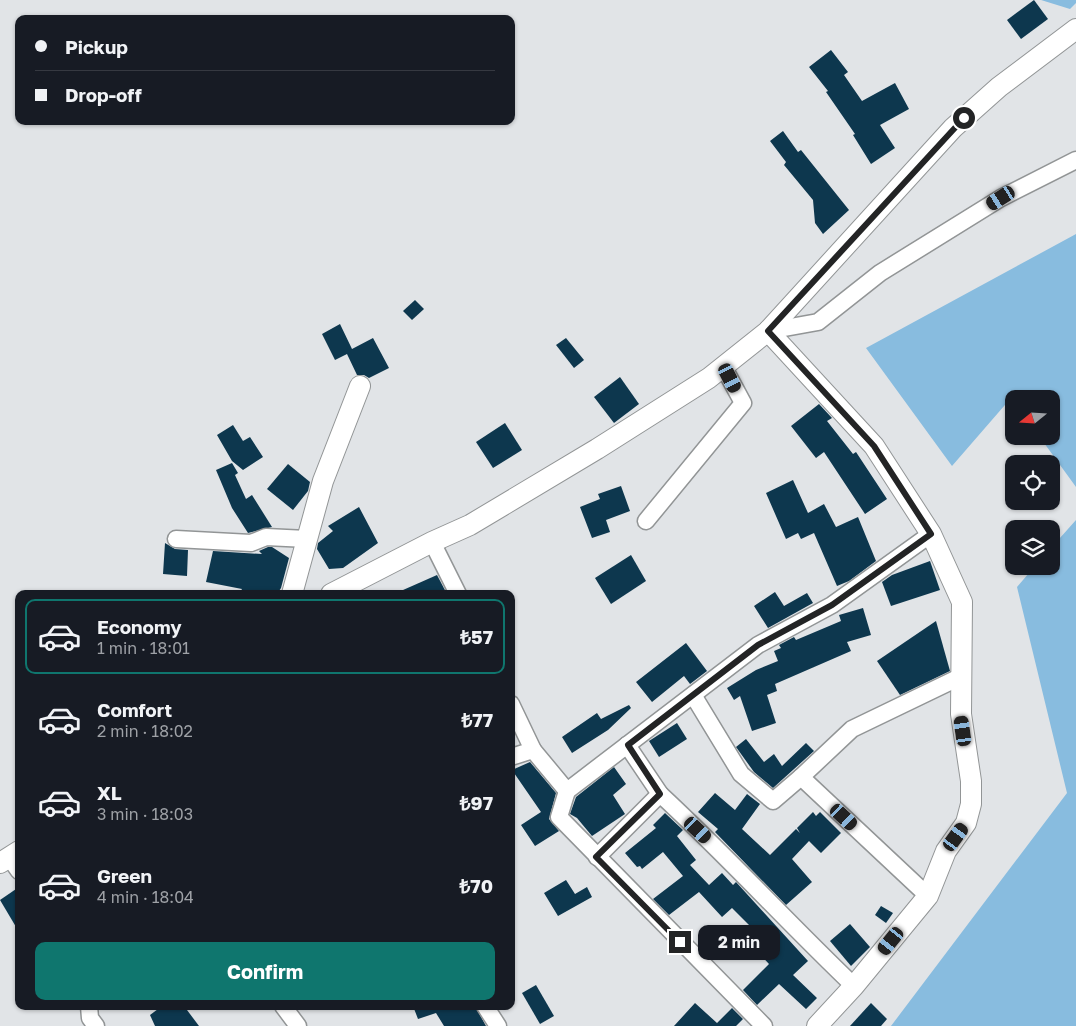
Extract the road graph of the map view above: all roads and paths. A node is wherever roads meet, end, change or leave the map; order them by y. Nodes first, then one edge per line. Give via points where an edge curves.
1 (1076, 29) edge
2 (1076, 160) edge
3 (768, 331) junction
4 (724, 366) junction
5 (360, 386) dead end
6 (646, 521) dead end
7 (931, 534) junction
8 (176, 539) dead end
9 (307, 539) junction
10 (432, 542) junction
11 (293, 590) edge
12 (338, 590) edge
13 (456, 590) edge
14 (962, 676) junction
15 (693, 695) junction
16 (515, 712) edge
17 (628, 745) junction
18 (533, 750) junction
19 (515, 756) edge
20 (802, 777) junction
21 (567, 791) junction
22 (660, 794) junction
23 (596, 857) junction
24 (928, 896) junction
25 (854, 986) junction
26 (89, 1010) edge
27 (286, 1010) edge
28 (488, 1010) edge
29 (96, 1026) edge
30 (298, 1026) edge
31 (498, 1026) edge
32 (764, 1026) edge
33 (817, 1026) edge

1 - 3 street via 999,87 953,128
2 - 3 street via 1001,198 880,273 818,322
3 - 4 street
3 - 7 street via 874,446
4 - 6 street via 743,403
4 - 10 street via 597,449 470,525
5 - 9 street via 323,480
7 - 14 street via 962,602
7 - 15 street via 832,605 758,645
8 - 9 street via 251,543 266,537
9 - 11 street
10 - 12 street
10 - 13 street
14 - 20 street via 852,729
14 - 24 street via 961,714 971,781 971,804 966,823 946,851
15 - 17 street
15 - 20 street via 741,774 773,801
16 - 18 street
17 - 21 street
17 - 22 street
18 - 19 street
18 - 21 street
20 - 24 street
21 - 23 street via 559,817
22 - 23 street
22 - 25 street
23 - 32 street
24 - 25 street
25 - 33 street
26 - 29 street
27 - 30 street
28 - 31 street

